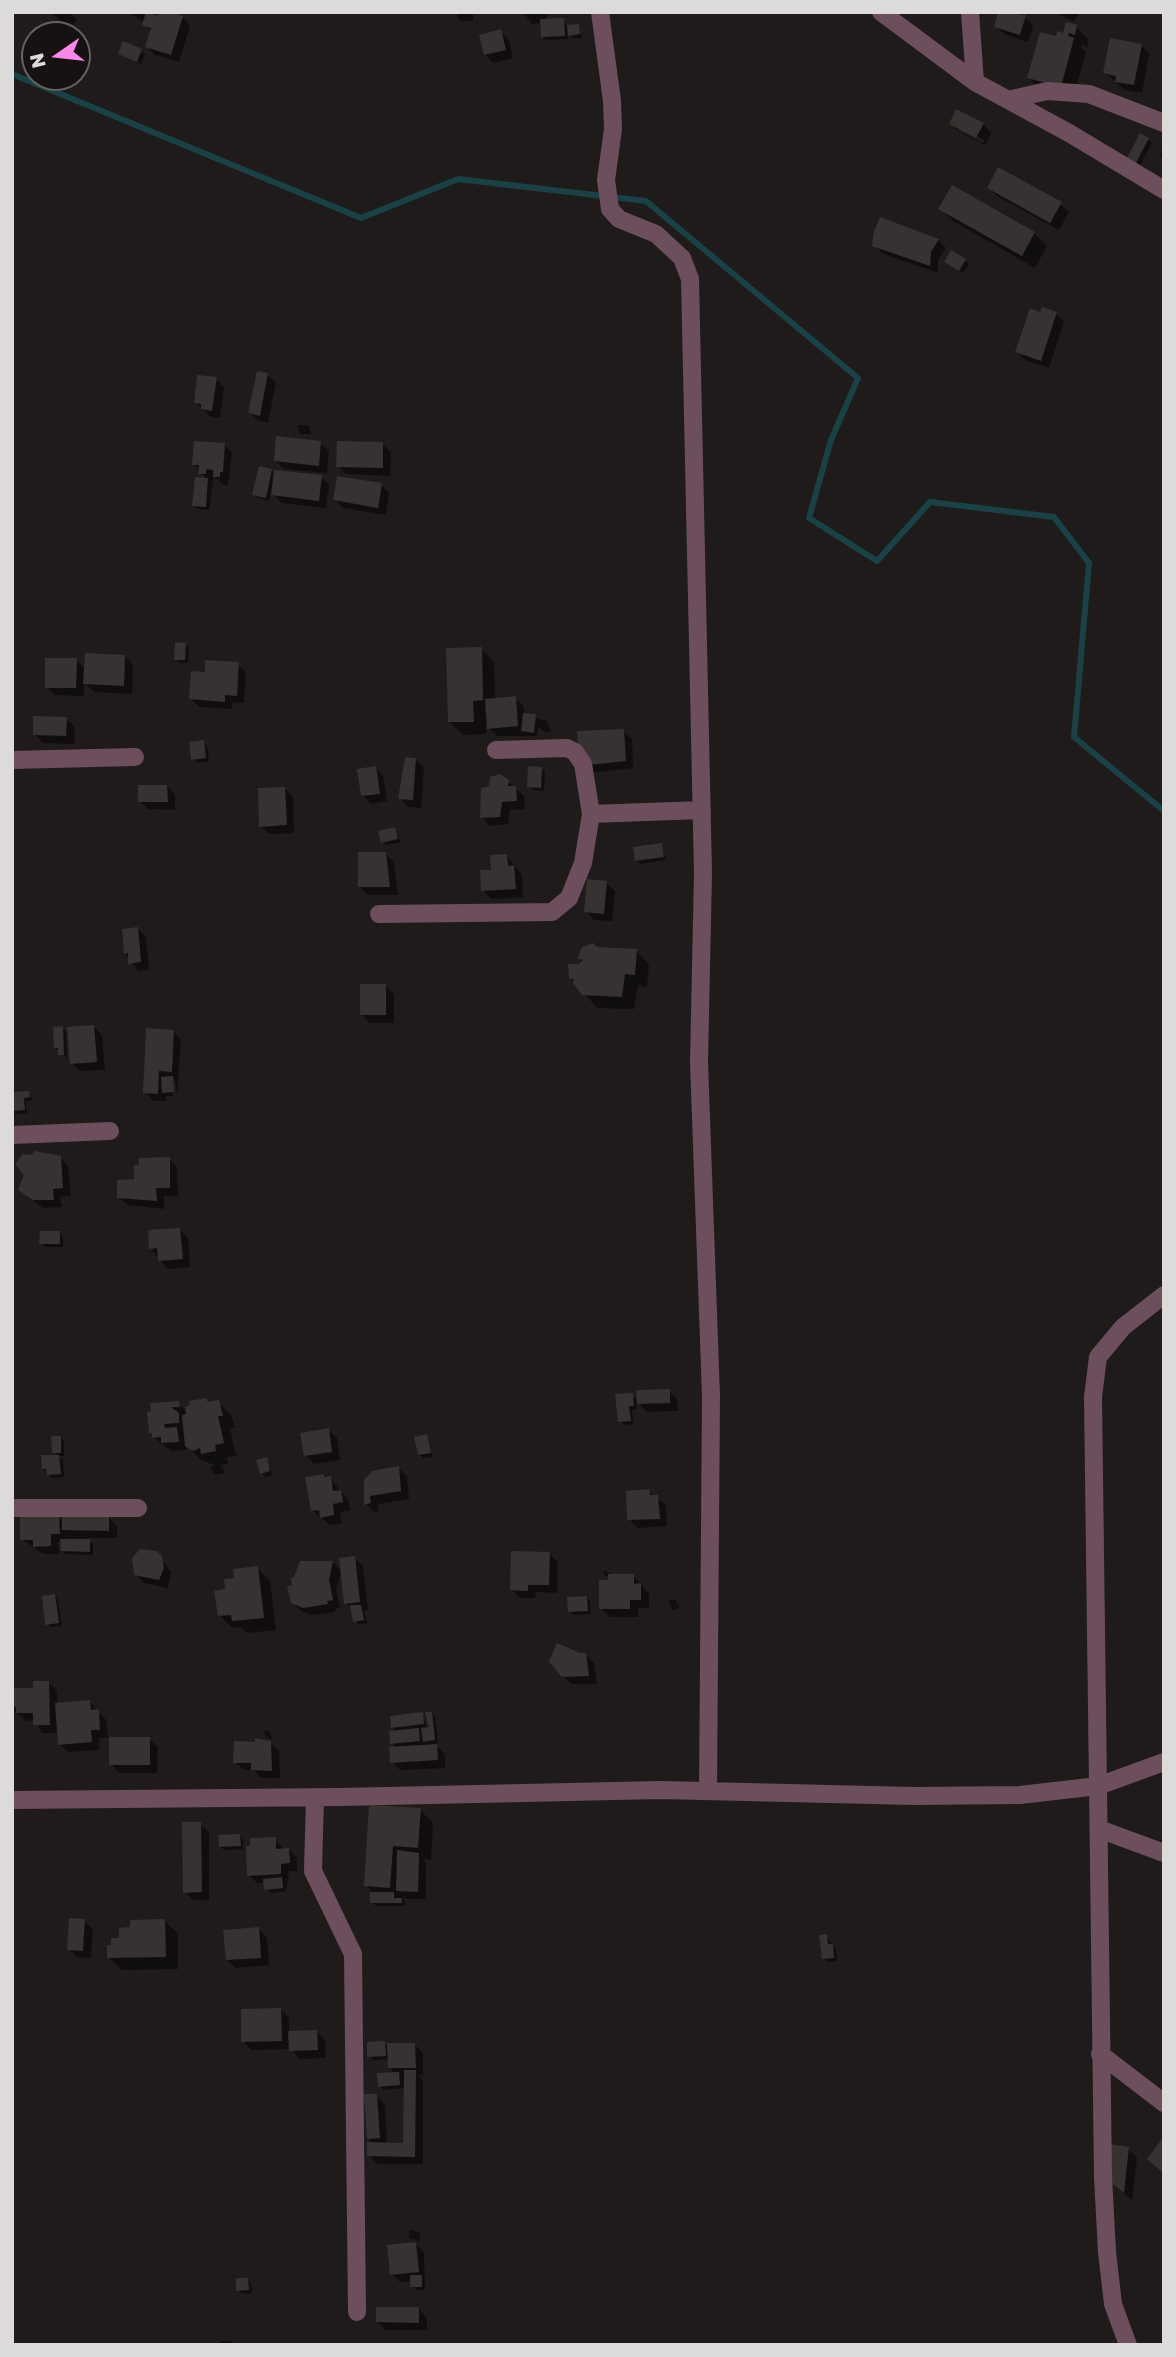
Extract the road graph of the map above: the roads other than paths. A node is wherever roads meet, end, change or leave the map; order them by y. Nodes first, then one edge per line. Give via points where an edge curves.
1 (600, 12) edge
2 (881, 12) edge
3 (970, 12) edge
4 (975, 82) junction
5 (1008, 100) junction
6 (1164, 123) edge
7 (1164, 190) edge
8 (496, 750) dead end
9 (135, 757) dead end
10 (12, 760) edge
11 (702, 810) junction
12 (591, 814) junction
13 (379, 914) dead end
14 (110, 1131) dead end
15 (12, 1135) edge
16 (1164, 1295) edge
17 (12, 1508) edge
18 (138, 1508) dead end
19 (1164, 1762) edge
20 (1098, 1786) junction
21 (708, 1791) junction
22 (315, 1797) junction
23 (12, 1800) edge
24 (1098, 1829) junction
25 (1164, 1853) edge
26 (1100, 2054) junction
27 (1164, 2103) edge
28 (357, 2312) dead end
29 (1128, 2345) edge

1 - 11 street via 612,101 606,180 610,209 619,219 656,234 682,258 690,279
2 - 4 street
3 - 4 street
4 - 5 street
5 - 6 street via 1047,91 1089,94
5 - 7 street
8 - 12 street via 567,748 575,752 583,764
9 - 10 street
11 - 12 street
11 - 21 street via 699,1062 711,1395
12 - 13 street via 583,863 569,898 552,912
14 - 15 street
16 - 20 street via 1123,1327 1098,1357 1093,1397
17 - 18 street
19 - 20 street
20 - 21 street via 1020,1795
20 - 24 street
21 - 22 street
22 - 23 street
22 - 28 street via 313,1871 353,1954
24 - 25 street
24 - 26 street
26 - 27 street
26 - 29 street via 1107,2252 1114,2304

